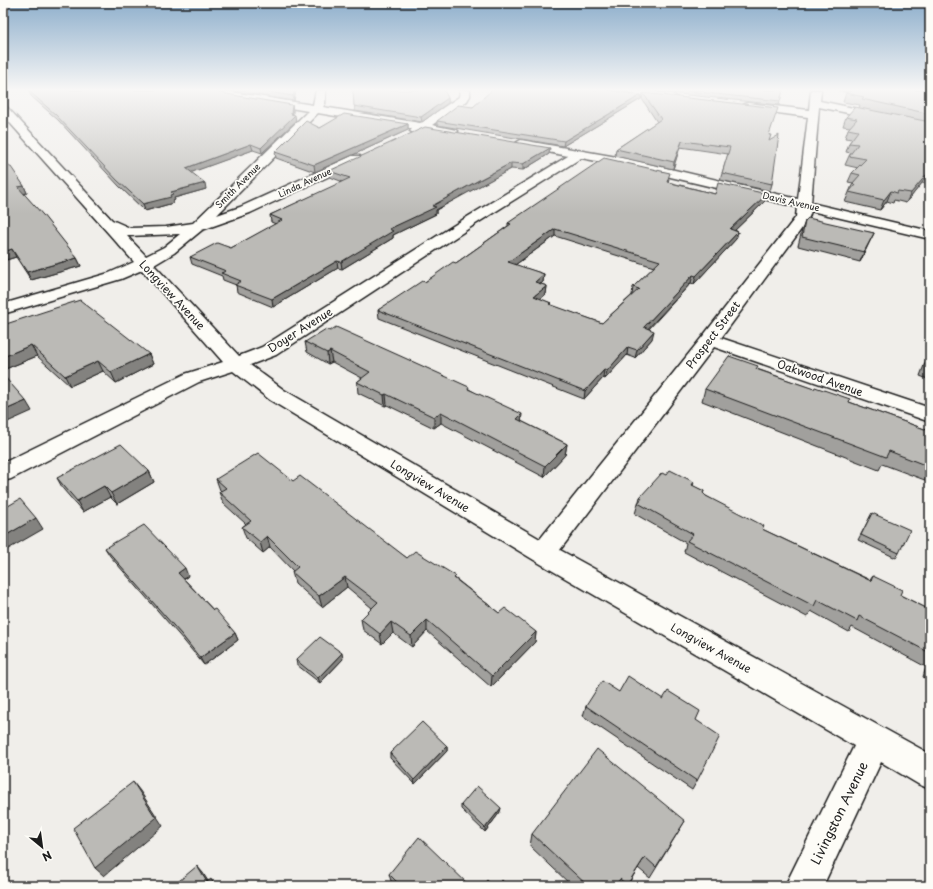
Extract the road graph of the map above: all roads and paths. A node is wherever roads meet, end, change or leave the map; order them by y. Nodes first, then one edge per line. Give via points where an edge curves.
1 (24, 131) edge
2 (293, 131) edge
3 (416, 131) edge
4 (446, 131) edge
5 (811, 131) edge
6 (462, 134) edge
7 (402, 138) edge
8 (510, 142) edge
9 (366, 154) edge
10 (580, 154) junction
11 (804, 205) junction
12 (106, 223) junction
13 (197, 227) junction
14 (930, 234) edge
15 (143, 264) junction
16 (3, 309) edge
17 (710, 340) junction
18 (236, 364) junction
19 (930, 415) edge
20 (3, 473) edge
21 (543, 554) junction
22 (874, 740) junction
23 (930, 772) edge
24 (804, 886) edge

1 - 12 street, Longview Avenue
2 - 13 street, Smith Avenue
3 - 7 street
4 - 6 street
5 - 11 street, Prospect Street
8 - 10 street, Davis Avenue
9 - 13 street, Linda Avenue via 245,210
10 - 11 street, Davis Avenue
10 - 18 street, Doyer Avenue via 269,351
11 - 14 street, Davis Avenue
11 - 17 street, Prospect Street via 803,217
12 - 13 street, Linda Avenue via 128,232
12 - 15 street, Longview Avenue
13 - 15 street, Linda Avenue via 169,250
15 - 16 street, Linda Avenue via 115,276
15 - 18 street, Longview Avenue
17 - 19 street, Oakwood Avenue
17 - 21 street, Prospect Street
18 - 20 street, Doyer Avenue via 192,378
18 - 21 street, Longview Avenue via 277,395
21 - 22 street, Longview Avenue
22 - 23 street, Longview Avenue
22 - 24 street, Livingston Avenue

